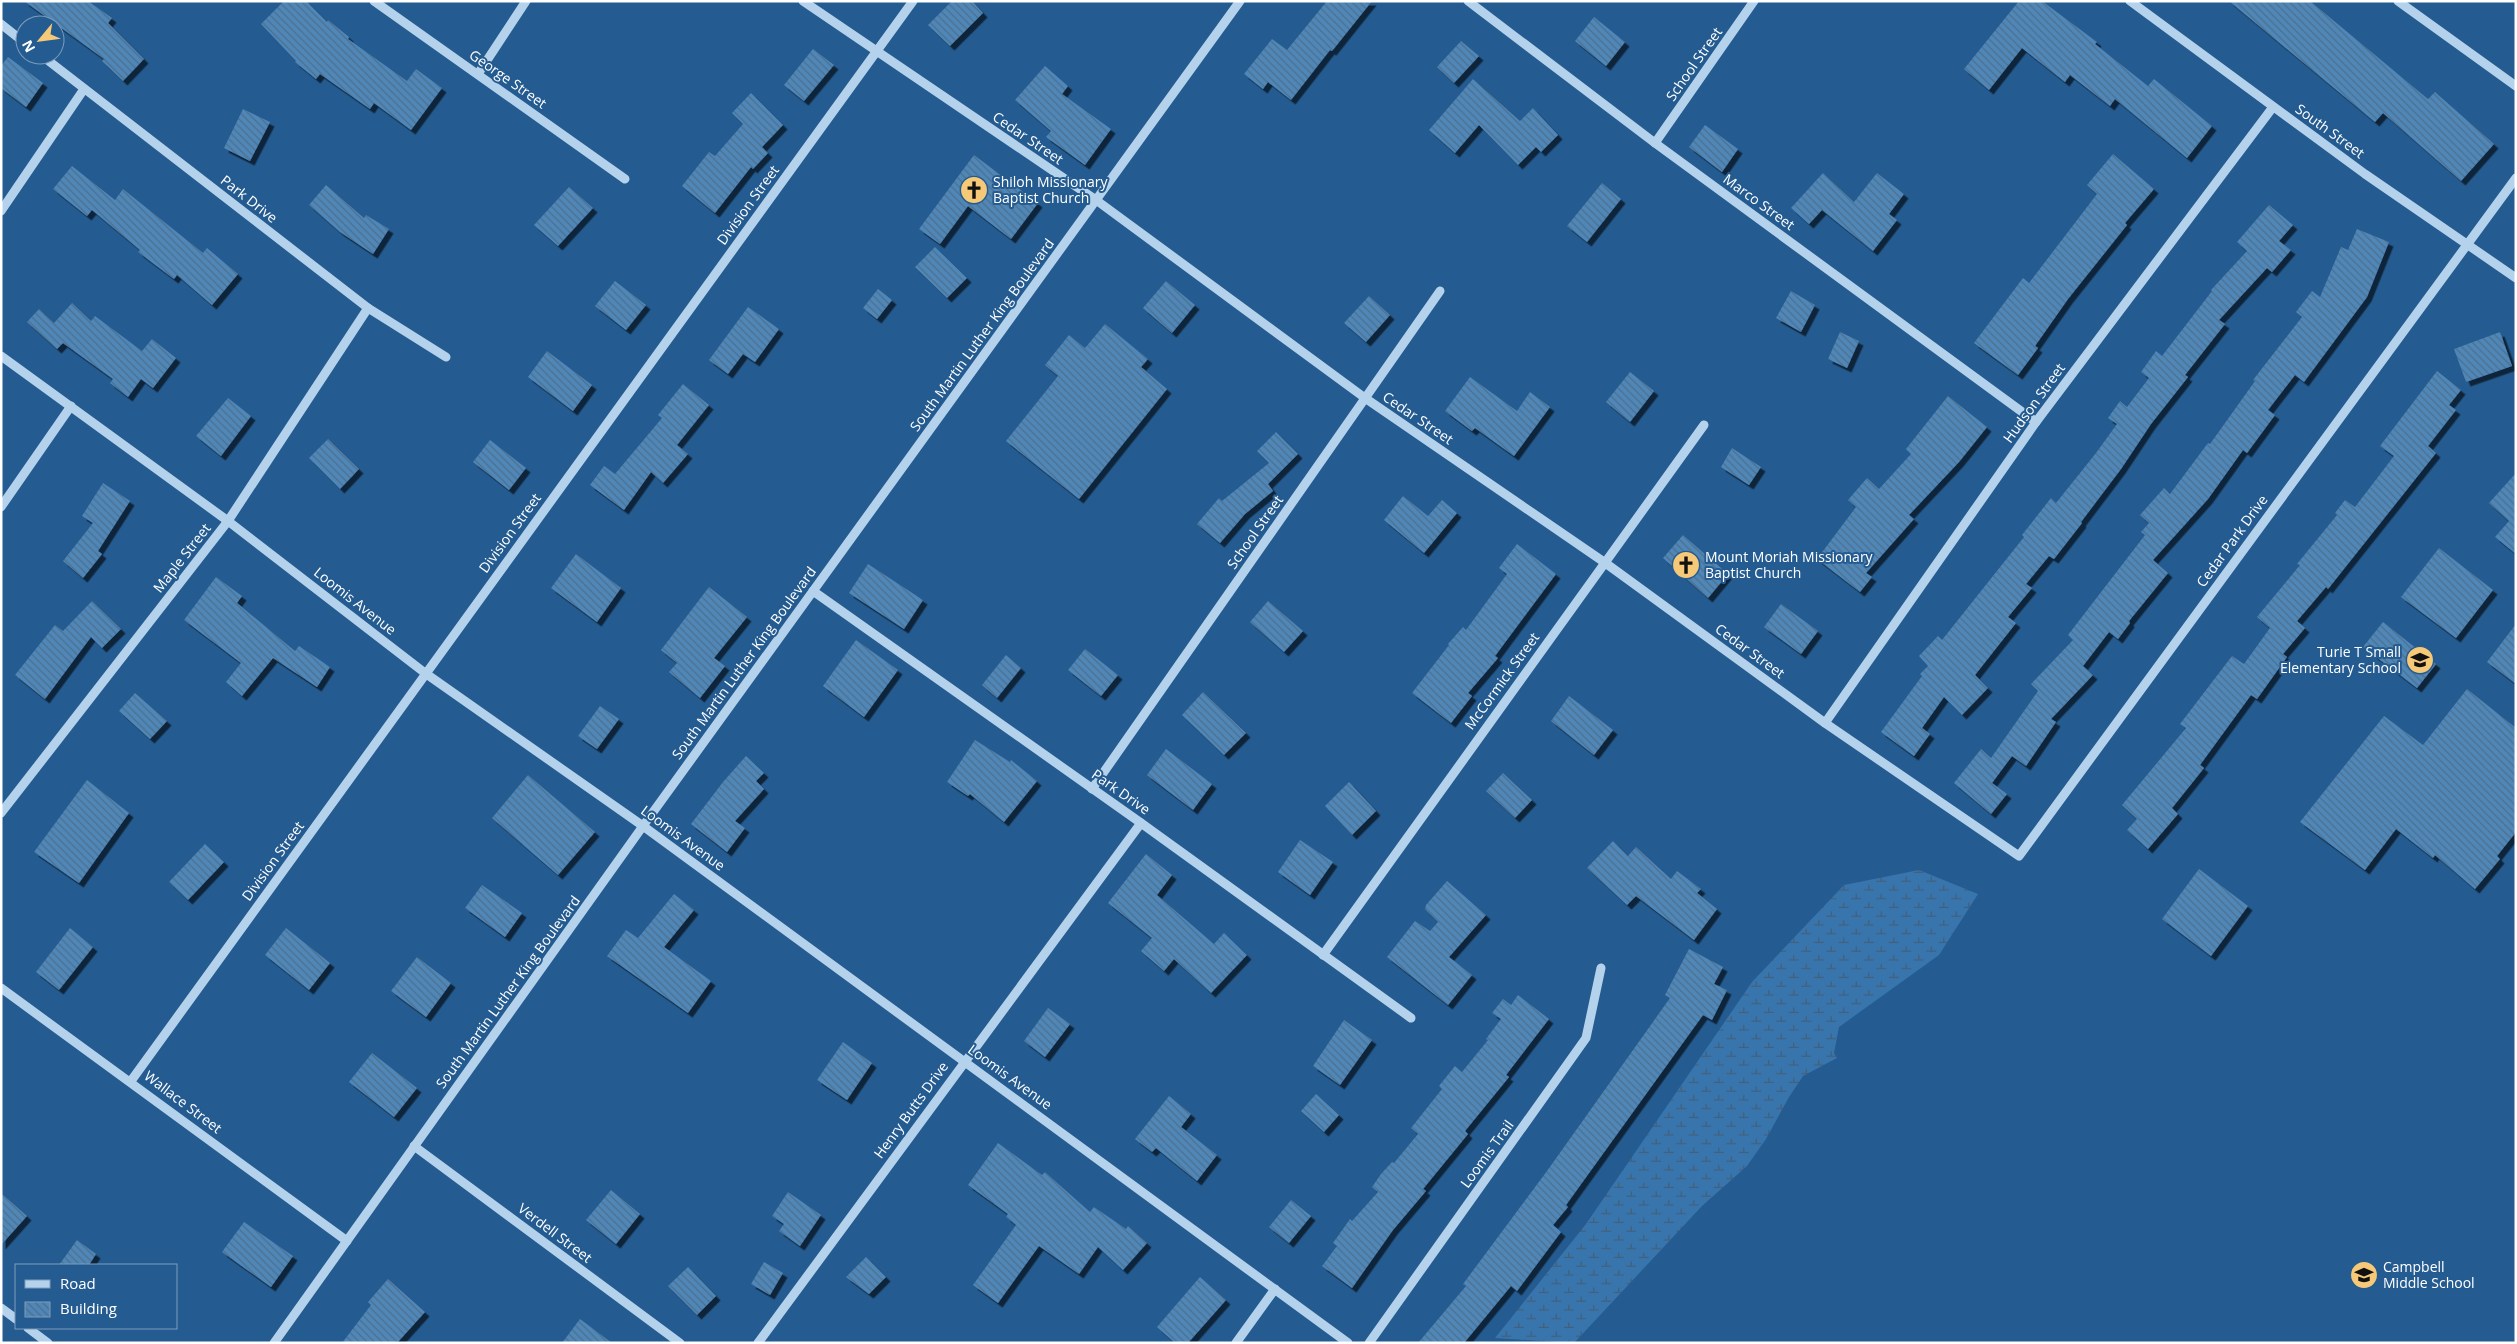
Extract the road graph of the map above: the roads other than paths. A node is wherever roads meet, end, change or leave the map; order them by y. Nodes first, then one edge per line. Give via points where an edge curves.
1 (374, 1) edge
2 (526, 1) edge
3 (803, 1) edge
4 (913, 1) edge
5 (1240, 1) edge
6 (1468, 1) edge
7 (1754, 1) edge
8 (2130, 1) edge
9 (2398, 1) edge
10 (1, 24) edge
11 (15, 34) edge
12 (876, 52) junction
13 (54, 65) edge
14 (478, 74) junction
15 (2516, 86) edge
16 (84, 89) junction
17 (2273, 107) junction
18 (1655, 143) junction
19 (2516, 178) edge
20 (625, 179) dead end
21 (1096, 200) junction
22 (1, 211) edge
23 (2467, 242) junction
24 (2516, 278) edge
25 (1440, 291) dead end
26 (368, 308) junction
27 (1, 356) edge
28 (446, 357) dead end
29 (1365, 398) junction
30 (71, 406) junction
31 (2036, 422) junction
32 (1704, 424) dead end
33 (1, 508) edge
34 (228, 521) junction
35 (1604, 562) junction
36 (813, 591) junction
37 (426, 673) junction
38 (1825, 723) junction
39 (1092, 789) junction
40 (1, 813) edge
41 (1141, 823) junction
42 (643, 826) junction
43 (2019, 856) joint
44 (1323, 955) junction
45 (1601, 968) dead end
46 (1, 988) edge
47 (1411, 1018) dead end
48 (964, 1061) junction
49 (131, 1081) junction
50 (414, 1146) junction
51 (346, 1241) junction
52 (1275, 1289) junction
53 (1, 1308) edge
54 (15, 1318) edge
55 (29, 1329) edge
56 (48, 1343) edge
57 (274, 1343) edge
58 (680, 1343) edge
59 (758, 1343) edge
60 (1236, 1343) edge
61 (1348, 1343) edge
62 (1368, 1343) edge

1 - 14 street, George Street
2 - 14 street
3 - 12 street, Cedar Street
4 - 12 street, Division Street
5 - 21 street, South Martin Luther King Boulevard
6 - 18 street, Marco Street
7 - 18 street, School Street
8 - 17 street, South Street
9 - 15 street
10 - 11 street
12 - 21 street, Cedar Street
12 - 37 street, Division Street
13 - 16 street, Park Drive
14 - 20 street, George Street
16 - 22 street
16 - 26 street, Park Drive
17 - 23 street, South Street via 2364,174
17 - 31 street, Hudson Street
18 - 31 street, Marco Street
19 - 23 street, Cedar Park Drive
21 - 29 street, Cedar Street
21 - 36 street, South Martin Luther King Boulevard
23 - 24 street, South Street
23 - 43 street, Cedar Park Drive
25 - 29 street, School Street
26 - 28 street, Park Drive
26 - 34 street, Maple Street
27 - 30 street, Loomis Avenue
29 - 35 street, Cedar Street
29 - 39 street, School Street
30 - 33 street
30 - 34 street, Loomis Avenue
31 - 38 street, Hudson Street
32 - 35 street, McCormick Street
34 - 37 street, Loomis Avenue
34 - 40 street, Maple Street
35 - 38 street, Cedar Street
35 - 44 street, McCormick Street
36 - 39 street, Park Drive
36 - 42 street, South Martin Luther King Boulevard
37 - 42 street, Loomis Avenue
37 - 49 street, Division Street
38 - 43 street, Cedar Street
39 - 41 street, Park Drive
41 - 44 street, Park Drive
41 - 48 street, Henry Butts Drive
42 - 48 street, Loomis Avenue
42 - 50 street, South Martin Luther King Boulevard
44 - 47 street, Park Drive
45 - 62 street, Loomis Trail via 1586,1038
46 - 49 street, Wallace Street
48 - 52 street, Loomis Avenue
48 - 59 street, Henry Butts Drive
49 - 51 street, Wallace Street
50 - 51 street, South Martin Luther King Boulevard
50 - 58 street, Verdell Street
51 - 57 street, South Martin Luther King Boulevard
52 - 60 street
52 - 61 street, Loomis Avenue
53 - 54 street
55 - 56 street

